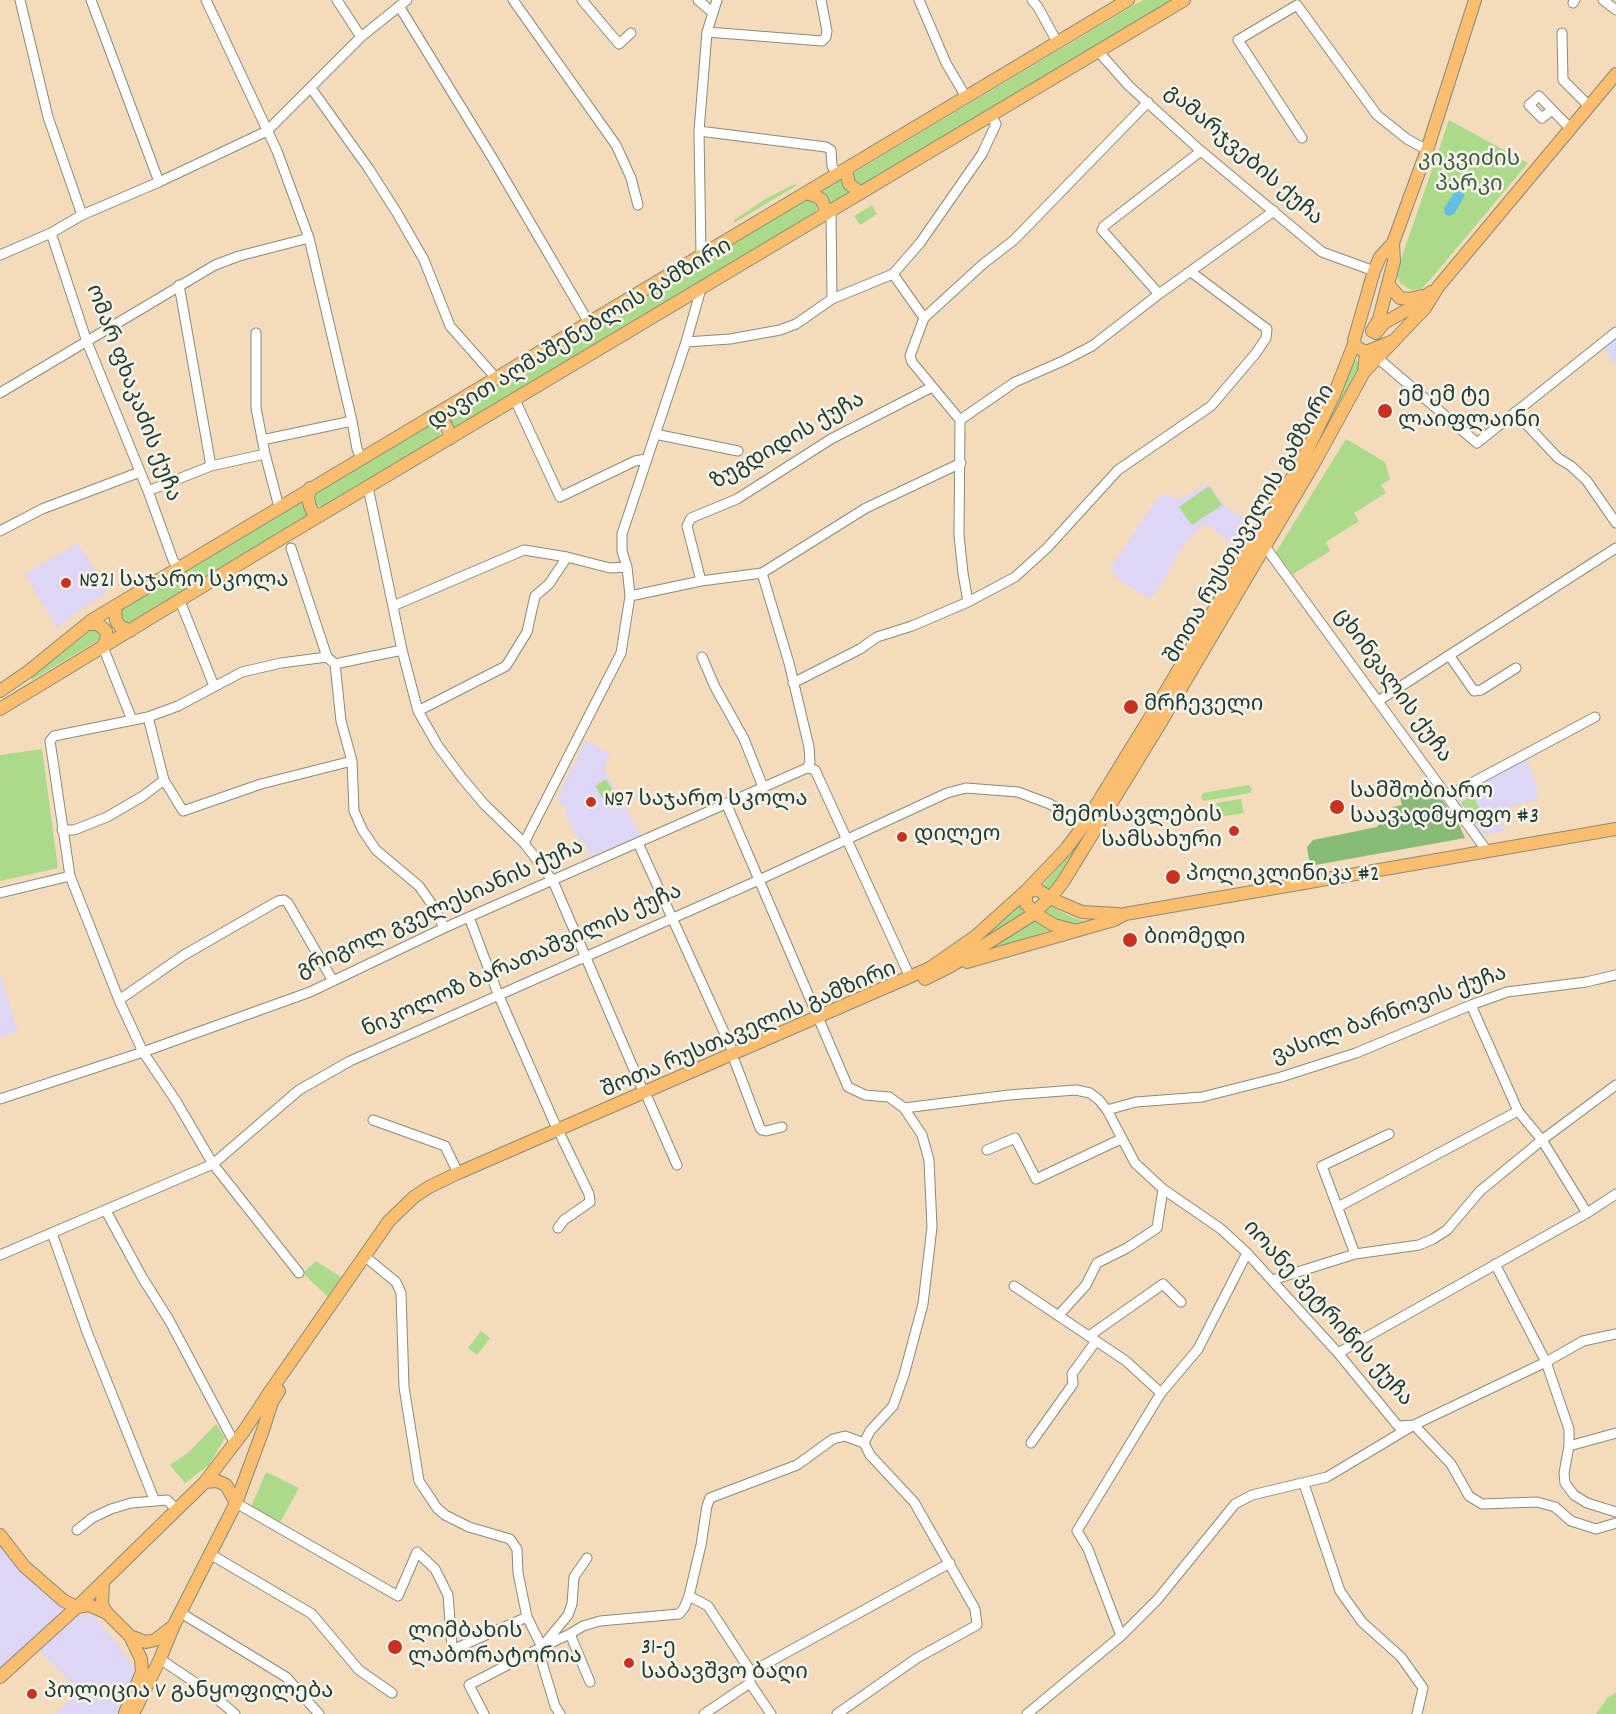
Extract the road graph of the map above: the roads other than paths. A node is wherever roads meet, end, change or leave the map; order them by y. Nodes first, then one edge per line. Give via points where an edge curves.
1 (20, 0) edge
2 (91, 0) edge
3 (206, 0) edge
4 (337, 0) edge
5 (513, 0) edge
6 (582, 0) edge
7 (698, 0) edge
8 (717, 0) edge
9 (821, 0) edge
10 (919, 0) edge
11 (1032, 0) edge
12 (1128, 0) edge
13 (1184, 0) edge
14 (1475, 0) edge
15 (1603, 0) edge
16 (403, 3) edge
17 (1616, 10) edge
18 (713, 13) junction
19 (707, 32) junction
20 (631, 33) dead end
21 (1562, 33) dead end
22 (362, 37) junction
23 (1057, 42) junction
24 (1098, 51) junction
25 (1616, 74) edge
26 (311, 88) junction
27 (966, 97) junction
28 (1148, 102) junction
29 (1589, 106) junction
30 (1552, 110) dead end
31 (991, 116) junction
32 (1570, 129) junction
33 (267, 131) junction
34 (699, 131) junction
35 (1302, 138) dead end
36 (1427, 150) junction
37 (1201, 151) junction
38 (842, 171) junction
39 (159, 182) junction
40 (805, 193) junction
41 (861, 194) junction
42 (638, 205) dead end
43 (1274, 211) junction
44 (828, 213) junction
45 (82, 215) junction
46 (51, 233) junction
47 (309, 238) junction
48 (1393, 243) junction
49 (0, 255) edge
50 (701, 256) junction
51 (1374, 271) junction
52 (1191, 272) junction
53 (893, 274) junction
54 (1388, 284) junction
55 (179, 285) junction
56 (1438, 287) junction
57 (701, 289) junction
58 (1159, 294) junction
59 (1426, 296) junction
60 (832, 299) junction
61 (924, 318) junction
62 (589, 323) junction
63 (1374, 332) junction
64 (1616, 332) edge
65 (256, 333) dead end
66 (1354, 340) junction
67 (87, 342) junction
68 (686, 342) junction
69 (1372, 353) junction
70 (496, 378) junction
71 (932, 387) junction
72 (0, 393) edge
73 (515, 400) junction
74 (1515, 412) junction
75 (429, 418) junction
76 (960, 420) junction
77 (352, 421) junction
78 (655, 434) junction
79 (449, 439) junction
80 (262, 440) junction
81 (738, 452) dead end
82 (265, 454) junction
83 (361, 458) junction
84 (646, 459) junction
85 (961, 463) junction
86 (211, 466) junction
87 (140, 472) junction
88 (368, 487) junction
89 (310, 488) junction
90 (148, 491) junction
91 (279, 507) junction
92 (321, 515) junction
93 (1616, 524) edge
94 (0, 531) edge
95 (1264, 545) junction
96 (291, 548) dead end
97 (1616, 548) edge
98 (567, 557) junction
99 (627, 567) junction
100 (178, 568) junction
101 (762, 573) junction
102 (701, 581) junction
103 (630, 596) junction
104 (180, 601) junction
105 (968, 602) junction
106 (393, 606) junction
107 (115, 607) junction
108 (87, 624) junction
109 (130, 631) junction
110 (102, 647) junction
111 (402, 650) junction
112 (1449, 655) junction
113 (327, 657) junction
114 (702, 657) dead end
115 (335, 664) junction
116 (1516, 668) dead end
117 (792, 683) junction
118 (214, 686) junction
119 (0, 691) edge
120 (1378, 701) junction
121 (0, 709) edge
122 (418, 711) junction
123 (148, 717) junction
124 (1595, 717) dead end
125 (132, 720) junction
126 (352, 761) junction
127 (807, 768) junction
128 (164, 780) junction
129 (763, 787) junction
130 (1447, 796) junction
131 (726, 803) junction
132 (1084, 825) junction
133 (1616, 829) edge
134 (62, 830) junction
135 (847, 840) junction
136 (524, 843) junction
137 (638, 843) junction
138 (1487, 851) junction
139 (70, 876) junction
140 (554, 880) junction
141 (759, 880) junction
142 (1026, 891) junction
143 (0, 893) edge
144 (1050, 898) junction
145 (1035, 913) junction
146 (1125, 914) junction
147 (469, 917) junction
148 (672, 919) junction
149 (444, 928) junction
150 (1075, 930) junction
151 (585, 956) junction
152 (951, 966) junction
153 (1616, 975) edge
154 (910, 977) junction
155 (333, 981) junction
156 (498, 994) junction
157 (119, 1000) junction
158 (1471, 1005) junction
159 (819, 1021) junction
160 (142, 1052) junction
161 (734, 1058) junction
162 (1613, 1087) edge
163 (646, 1096) junction
164 (1616, 1098) edge
165 (0, 1099) edge
166 (904, 1108) junction
167 (1107, 1110) junction
168 (1518, 1111) junction
169 (373, 1120) dead end
170 (782, 1127) dead end
171 (559, 1133) junction
172 (1389, 1134) dead end
173 (1121, 1139) junction
174 (1542, 1140) junction
175 (987, 1150) dead end
176 (213, 1164) junction
177 (677, 1165) dead end
178 (458, 1173) junction
179 (1163, 1189) junction
180 (1616, 1194) edge
181 (1338, 1207) junction
182 (106, 1211) junction
183 (1587, 1213) junction
184 (558, 1228) dead end
185 (52, 1233) junction
186 (1247, 1253) junction
187 (1355, 1254) junction
188 (0, 1255) edge
189 (368, 1259) junction
190 (1495, 1264) junction
191 (299, 1273) dead end
192 (1272, 1280) junction
193 (1014, 1286) dead end
194 (1181, 1302) dead end
195 (1059, 1315) junction
196 (1616, 1334) edge
197 (1093, 1338) junction
198 (1338, 1353) junction
199 (1545, 1362) junction
200 (1161, 1394) junction
201 (1414, 1425) junction
202 (1398, 1426) junction
203 (1616, 1433) edge
204 (1394, 1438) junction
205 (864, 1443) junction
206 (1031, 1443) dead end
207 (235, 1444) junction
208 (1569, 1446) junction
209 (205, 1482) junction
210 (1304, 1484) junction
211 (154, 1499) junction
212 (236, 1503) junction
213 (177, 1510) junction
214 (1616, 1512) edge
215 (1616, 1523) edge
216 (77, 1530) dead end
217 (0, 1535) edge
218 (210, 1554) junction
219 (587, 1558) dead end
220 (950, 1563) junction
221 (103, 1582) junction
222 (689, 1596) junction
223 (77, 1607) junction
224 (107, 1613) junction
225 (181, 1613) junction
226 (527, 1617) junction
227 (174, 1625) junction
228 (570, 1634) junction
229 (130, 1636) junction
230 (1121, 1636) junction
231 (542, 1647) junction
232 (160, 1659) junction
233 (751, 1672) junction
234 (0, 1677) edge
235 (590, 1682) dead end
236 (750, 1683) junction
237 (392, 1694) dead end
238 (125, 1714) edge
239 (133, 1714) edge
240 (235, 1714) edge
241 (319, 1714) edge
242 (484, 1714) edge
243 (560, 1714) edge
244 (704, 1714) edge
245 (771, 1714) edge
246 (837, 1714) edge
247 (1027, 1714) edge
248 (1417, 1714) edge

1 - 45 street via 48,117
2 - 39 street
3 - 33 street
4 - 22 street
5 - 42 street via 616,145
6 - 20 street via 619,44
7 - 18 street
8 - 18 street
9 - 19 street via 827,30 822,41
10 - 27 street via 946,63
11 - 23 street
12 - 23 main road, დავით აღმაშენებლის გამზირი
13 - 24 main road, დავით აღმაშენებლის გამზირი
14 - 36 main road
15 - 17 street
16 - 22 street
16 - 62 street
18 - 19 street
19 - 34 street
21 - 29 street via 1563,80
22 - 26 street
23 - 27 main road, დავით აღმაშენებლის გამზირი
24 - 28 street, გამარჯვების ქუჩა
24 - 31 main road, დავით აღმაშენებლის გამზირი
25 - 29 main road
26 - 33 street
26 - 70 street via 397,213 424,260 450,326
27 - 38 main road, დავით აღმაშენებლის გამზირი
28 - 37 street, გამარჯვების ქუჩა
28 - 61 street via 1014,240
29 - 32 main road
30 - 32 street
31 - 41 main road, დავით აღმაშენებლის გამზირი
31 - 53 street via 996,124 982,154 920,243
32 - 56 main road
33 - 39 street
33 - 47 street
34 - 38 street via 826,147 831,150 832,166
34 - 50 street
35 - 36 street via 1238,40 1297,4 1377,115
36 - 48 main road
37 - 43 street, გამარჯვების ქუჩა
37 - 58 street via 1102,230
38 - 40 main road, დავით აღმაშენებლის გამზირი
38 - 41 main road
39 - 45 street
40 - 44 main road via 822,200
40 - 50 main road, დავით აღმაშენებლის გამზირი
41 - 44 main road, დავით აღმაშენებლის გამზირი
43 - 51 street, გამარჯვების ქუჩა via 1322,252
43 - 52 street
44 - 57 main road, დავით აღმაშენებლის გამზირი
44 - 60 street
45 - 46 street
46 - 49 street
46 - 67 street, ომარ ფხაკაძის ქუჩა
47 - 55 street via 239,256
47 - 77 street
48 - 51 main road, შოთა რუსთაველის გამზირი
48 - 54 main road via 1394,261
50 - 62 main road, დავით აღმაშენებლის გამზირი
51 - 66 main road, შოთა რუსთაველის გამზირი
52 - 58 street
52 - 105 street via 1267,329 1256,354 1211,406 1118,470 1015,577
53 - 60 street
53 - 61 street
54 - 59 main road via 1400,298
54 - 63 main road
55 - 67 street
55 - 86 street
56 - 59 main road
56 - 69 main road via 1425,308 1393,341
57 - 68 street
57 - 73 main road, დავით აღმაშენებლის გამზირი
58 - 76 street via 1092,345 1016,382
59 - 63 main road
60 - 68 street via 796,324 780,330
61 - 71 street via 910,359
62 - 70 main road, დავით აღმაშენებლის გამზირი
63 - 66 main road via 1362,330
63 - 69 main road via 1377,340
64 - 74 street
65 - 80 street via 256,408
66 - 69 main road via 1359,350
66 - 132 main road, შოთა რუსთაველის გამზირი via 1334,395 1303,459
67 - 72 street
67 - 87 street, ომარ ფხაკაძის ქუჩა
68 - 78 street
69 - 74 street via 1477,443
69 - 95 main road, შოთა რუსთაველის გამზირი
70 - 75 main road, დავით აღმაშენებლის გამზირი
71 - 76 street
71 - 102 street, ზუგდიდის ქუჩა via 831,439 737,499 691,518 687,526
73 - 79 main road, დავით აღმაშენებლის გამზირი
73 - 84 street via 560,497
74 - 93 street via 1558,458 1587,481
75 - 79 main road via 446,425
75 - 83 main road, დავით აღმაშენებლის გამზირი
76 - 85 street
77 - 80 street
77 - 83 street
78 - 81 street
78 - 84 street
79 - 88 main road, დავით აღმაშენებლის გამზირი
80 - 82 street
82 - 86 street
82 - 91 street
83 - 89 main road, დავით აღმაშენებლის გამზირი
84 - 99 street via 622,534
85 - 101 street via 866,508
85 - 105 street via 959,535
86 - 90 street
87 - 90 street, ომარ ფხაკაძის ქუჩა
87 - 94 street via 42,509
88 - 92 main road, დავით აღმაშენებლის გამზირი
88 - 106 street
89 - 91 main road, დავით აღმაშენებლის გამზირი
89 - 92 main road via 310,507 313,513
90 - 100 street, ომარ ფხაკაძის ქუჩა
91 - 100 main road, დავით აღმაშენებლის გამზირი
92 - 104 main road, დავით აღმაშენებლის გამზირი
95 - 120 street, ცხინვალის ქუჩა
95 - 144 main road, შოთა რუსთაველის გამზირი via 1078,859
96 - 113 street
97 - 112 street
98 - 99 street via 610,568
98 - 106 street via 524,550
98 - 122 street via 549,584 535,596 527,632 506,666
99 - 103 street
100 - 107 main road, დავით აღმაშენებლის გამზირი
101 - 102 street
101 - 117 street
102 - 103 street
103 - 136 street via 621,653
104 - 109 main road, დავით აღმაშენებლის გამზირი
104 - 118 street
105 - 117 street via 877,637
106 - 111 street
107 - 108 main road, დავით აღმაშენებლის გამზირი
107 - 109 main road via 116,621
108 - 110 main road via 98,624 106,631
108 - 119 main road, დავით აღმაშენებლის გამზირი
109 - 110 main road, დავით აღმაშენებლის გამზირი
110 - 121 main road, დავით აღმაშენებლის გამზირი
110 - 125 street
111 - 115 street
111 - 122 street
112 - 116 street via 1474,691
112 - 120 street
113 - 115 street
113 - 118 street via 242,672
114 - 129 street via 744,739
115 - 126 street via 341,721
117 - 127 street via 809,747
118 - 123 street
120 - 130 street, ცხინვალის ქუჩა
122 - 136 street via 462,778
123 - 125 street
123 - 128 street
124 - 130 street
125 - 134 street via 51,738
126 - 128 street via 261,784 185,811
126 - 149 street via 354,811 363,831 376,850 419,886
127 - 129 street, გრიგოლ გველესიანის ქუჩა
127 - 135 street via 815,770
128 - 134 street via 107,817 74,830
129 - 131 street, გრიგოლ გველესიანის ქუჩა
130 - 138 street, ცხინვალის ქუჩა
131 - 137 street, გრიგოლ გველესიანის ქუჩა
131 - 141 street
132 - 135 street, ნიკოლოზ ბარათაშვილის ქუჩა via 1050,804 1018,792 966,788 947,793
132 - 142 main road, შოთა რუსთაველის გამზირი
133 - 138 main road
134 - 139 street
135 - 141 street, ნიკოლოზ ბარათაშვილის ქუჩა
135 - 154 street
136 - 140 street
137 - 140 street, გრიგოლ გველესიანის ქუჩა
137 - 148 street
138 - 146 main road
139 - 143 street
139 - 157 street
140 - 147 street, გრიგოლ გველესიანის ქუჩა
140 - 151 street
141 - 148 street, ნიკოლოზ ბარათაშვილის ქუჩა
141 - 159 street
142 - 144 main road via 1038,890
142 - 145 main road via 1026,904
142 - 154 main road, შოთა რუსთაველის გამზირი via 953,953
144 - 145 main road, შოთა რუსთაველის გამზირი
144 - 146 main road via 1082,912
145 - 150 main road
145 - 152 main road, შოთა რუსთაველის გამზირი
146 - 150 main road
147 - 149 street, გრიგოლ გველესიანის ქუჩა
147 - 156 street
148 - 151 street, ნიკოლოზ ბარათაშვილის ქუჩა
148 - 161 street
149 - 155 street, გრიგოლ გველესიანის ქუჩა
150 - 152 main road
151 - 156 street, ნიკოლოზ ბარათაშვილის ქუჩა
151 - 163 street
152 - 159 main road, შოთა რუსთაველის გამზირი
153 - 158 street, ვასილ ბარნოვის ქუჩა via 1507,992
154 - 159 main road, შოთა რუსთაველის გამზირი
155 - 157 street via 284,900 184,955
155 - 160 street, გრიგოლ გველესიანის ქუჩა
156 - 171 street
156 - 176 street, ნიკოლოზ ბარათაშვილის ქუჩა via 314,1080
157 - 160 street
158 - 167 street, ვასილ ბარნოვის ქუჩა via 1356,1053 1281,1077 1202,1097 1136,1102
158 - 168 street
159 - 161 main road, შოთა რუსთაველის გამზირი
159 - 166 street via 848,1087 865,1095 889,1097
160 - 165 street, გრიგოლ გველესიანის ქუჩა
160 - 176 street
161 - 163 main road, შოთა რუსთაველის გამზირი
161 - 170 street via 760,1128 766,1131
162 - 164 street
162 - 174 street
163 - 171 main road, შოთა რუსთაველის გამზირი
163 - 177 street
166 - 167 street, იოანე პეტრიწის ქუჩა via 1076,1090 1090,1093
166 - 205 street via 922,1135 929,1160 932,1227 923,1304 893,1406
167 - 173 street, იოანე პეტრიწის ქუჩა
168 - 174 street
168 - 181 street
169 - 178 street via 445,1146
171 - 178 main road, შოთა რუსთაველის გამზირი
171 - 184 street via 590,1202
171 - 189 main road, შოთა რუსთაველის გამზირი via 417,1200 391,1226
172 - 181 street via 1322,1166
173 - 175 street via 1036,1179 1016,1138
173 - 179 street, იოანე პეტრიწის ქუჩა via 1135,1163
174 - 183 street
174 - 187 street via 1480,1191 1447,1230 1434,1239 1419,1245
176 - 182 street, ნიკოლოზ ბარათაშვილის ქუჩა
176 - 191 street
178 - 207 main road, შოთა რუსთაველის გამზირი via 429,1187 389,1221
179 - 186 street, იოანე პეტრიწის ქუჩა via 1221,1229
179 - 195 street via 1157,1228 1097,1263 1086,1285
180 - 183 street
181 - 187 street
182 - 185 street, ნიკოლოზ ბარათაშვილის ქუჩა
182 - 207 street
183 - 190 street
185 - 188 street, ნიკოლოზ ბარათაშვილის ქუჩა
185 - 211 street
186 - 192 street, იოანე პეტრიწის ქუჩა
186 - 200 street via 1198,1349
187 - 192 street
189 - 212 main road, შოთა რუსთაველის გამზირი via 272,1402
189 - 226 street via 396,1282 401,1293 404,1388 419,1481 445,1515 510,1539 517,1549 520,1591
190 - 198 street
190 - 199 street
192 - 198 street, იოანე პეტრიწის ქუჩა
193 - 195 street
194 - 197 street via 1163,1284
195 - 197 street
196 - 199 street via 1583,1341
197 - 200 street via 1126,1361
197 - 206 street via 1072,1374 1073,1384
198 - 202 street, იოანე პეტრიწის ქუჩა
199 - 201 street
199 - 208 street via 1569,1429
200 - 230 street via 1077,1531 1088,1549
201 - 202 street, იოანე პეტრიწის ქუჩა
201 - 204 street
201 - 215 street, იოანე პეტრიწის ქუჩა via 1451,1464 1469,1496 1482,1504 1537,1502 1555,1507 1571,1521 1596,1529
202 - 204 street
203 - 208 street
204 - 210 street via 1327,1478
205 - 220 street via 870,1455 914,1502
205 - 222 street via 845,1436 833,1439 797,1465 710,1498
207 - 209 main road, შოთა რუსთაველის გამზირი
208 - 214 street via 1564,1473 1569,1490 1587,1503
209 - 212 main road via 226,1485
209 - 213 main road, შოთა რუსთაველის გამზირი
210 - 230 street via 1252,1495 1235,1504
210 - 248 street via 1340,1591 1362,1622 1401,1657 1424,1688
211 - 213 street via 167,1500
211 - 216 street via 111,1509
212 - 218 main road, შოთა რუსთაველის გამზირი
212 - 226 street via 398,1596 417,1552 435,1569 448,1595 452,1649
213 - 221 main road, შოთა რუსთაველის გამზირი
217 - 223 main road via 24,1566 64,1601
218 - 225 main road, შოთა რუსთაველის გამზირი
218 - 237 street via 312,1614 359,1670
219 - 231 street via 574,1577 568,1615
220 - 233 street
220 - 246 street via 975,1609 977,1625 917,1658
221 - 223 main road, შოთა რუსთაველის გამზირი
221 - 224 main road via 102,1605
222 - 228 street via 679,1614 600,1621
222 - 233 street via 708,1606
223 - 224 main road via 89,1605
223 - 234 main road, შოთა რუსთაველის გამზირი
224 - 229 main road
225 - 227 main road, შოთა რუსთაველის გამზირი
225 - 241 street via 286,1677
226 - 231 street
227 - 229 main road via 155,1640 146,1642
227 - 232 main road, შოთა რუსთაველის გამზირი
228 - 231 street
228 - 235 street
229 - 238 main road via 141,1659 142,1672
230 - 247 street
231 - 242 street via 469,1685
231 - 243 street via 540,1656
232 - 239 main road, შოთა რუსთაველის გამზირი
232 - 240 street
233 - 236 street
236 - 244 street
236 - 245 street

